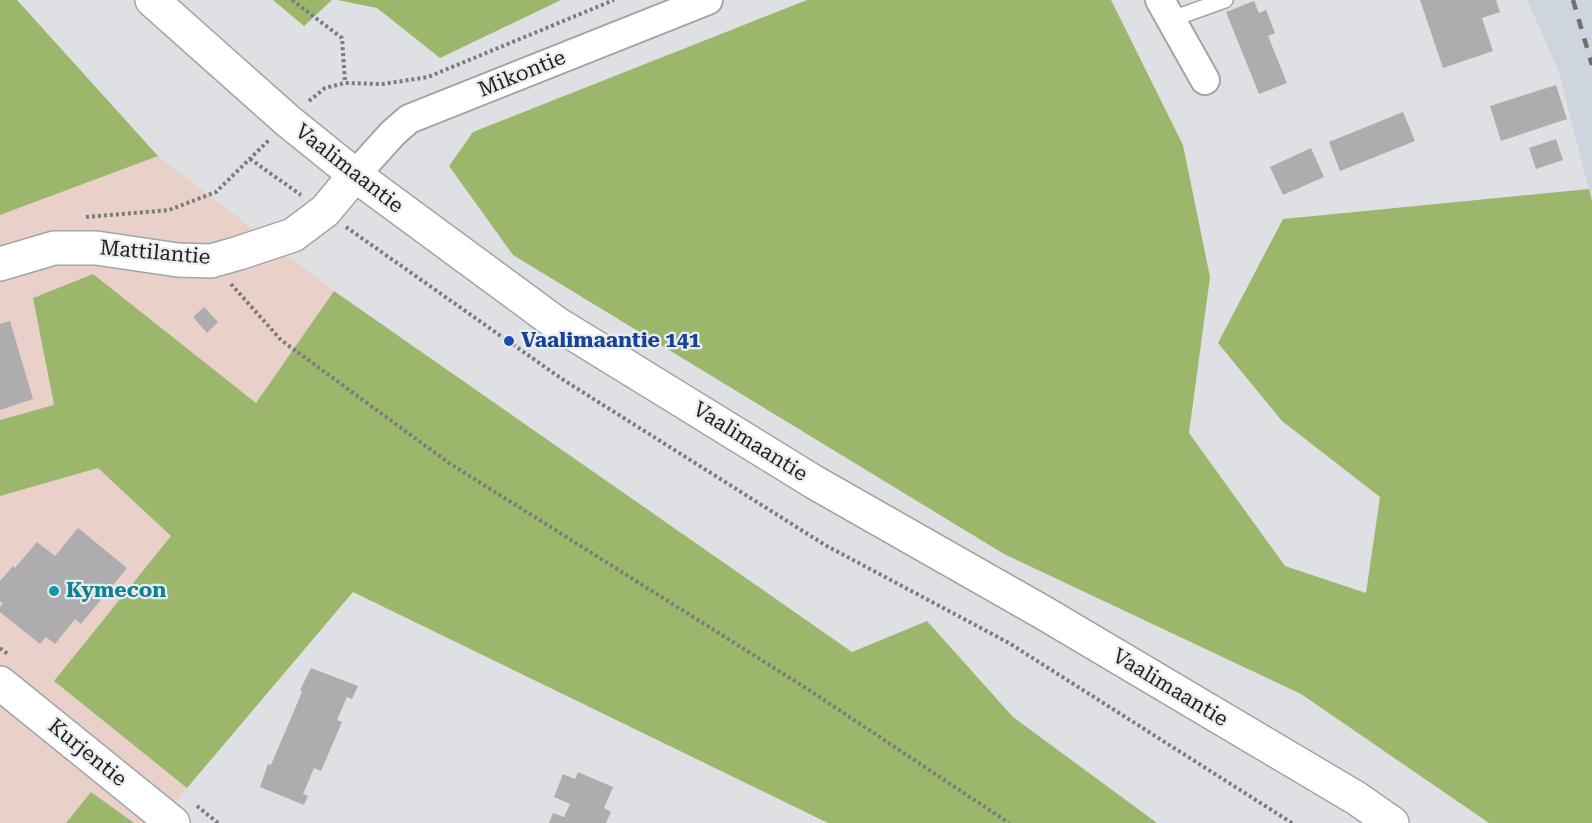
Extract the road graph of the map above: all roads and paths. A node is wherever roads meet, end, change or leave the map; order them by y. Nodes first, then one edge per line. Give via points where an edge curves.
1 (152, 0) edge
2 (292, 0) edge
3 (1225, 0) edge
4 (699, 2) edge
5 (1166, 9) edge
6 (1205, 80) dead end
7 (345, 83) dead end
8 (250, 159) dead end
9 (355, 175) junction
10 (325, 211) junction
11 (211, 261) junction
12 (0, 264) edge
13 (0, 683) edge
14 (173, 823) edge
15 (1009, 823) edge
16 (1292, 823) edge
17 (1392, 823) edge

1 - 9 main road, Vaalimaantie
2 - 7 path via 342,38
3 - 5 lane
4 - 9 street, Mikontie via 410,119
5 - 6 street
8 - 10 path
9 - 10 main road, Mattilantie
9 - 17 main road, Vaalimaantie via 556,323 814,482 1064,625
10 - 11 main road, Mattilantie via 293,235
10 - 16 path via 562,379 825,545 1009,643
11 - 12 main road, Mattilantie via 96,248 54,248
11 - 15 path via 281,340 449,463 809,690
13 - 14 main road, Kurjentie

